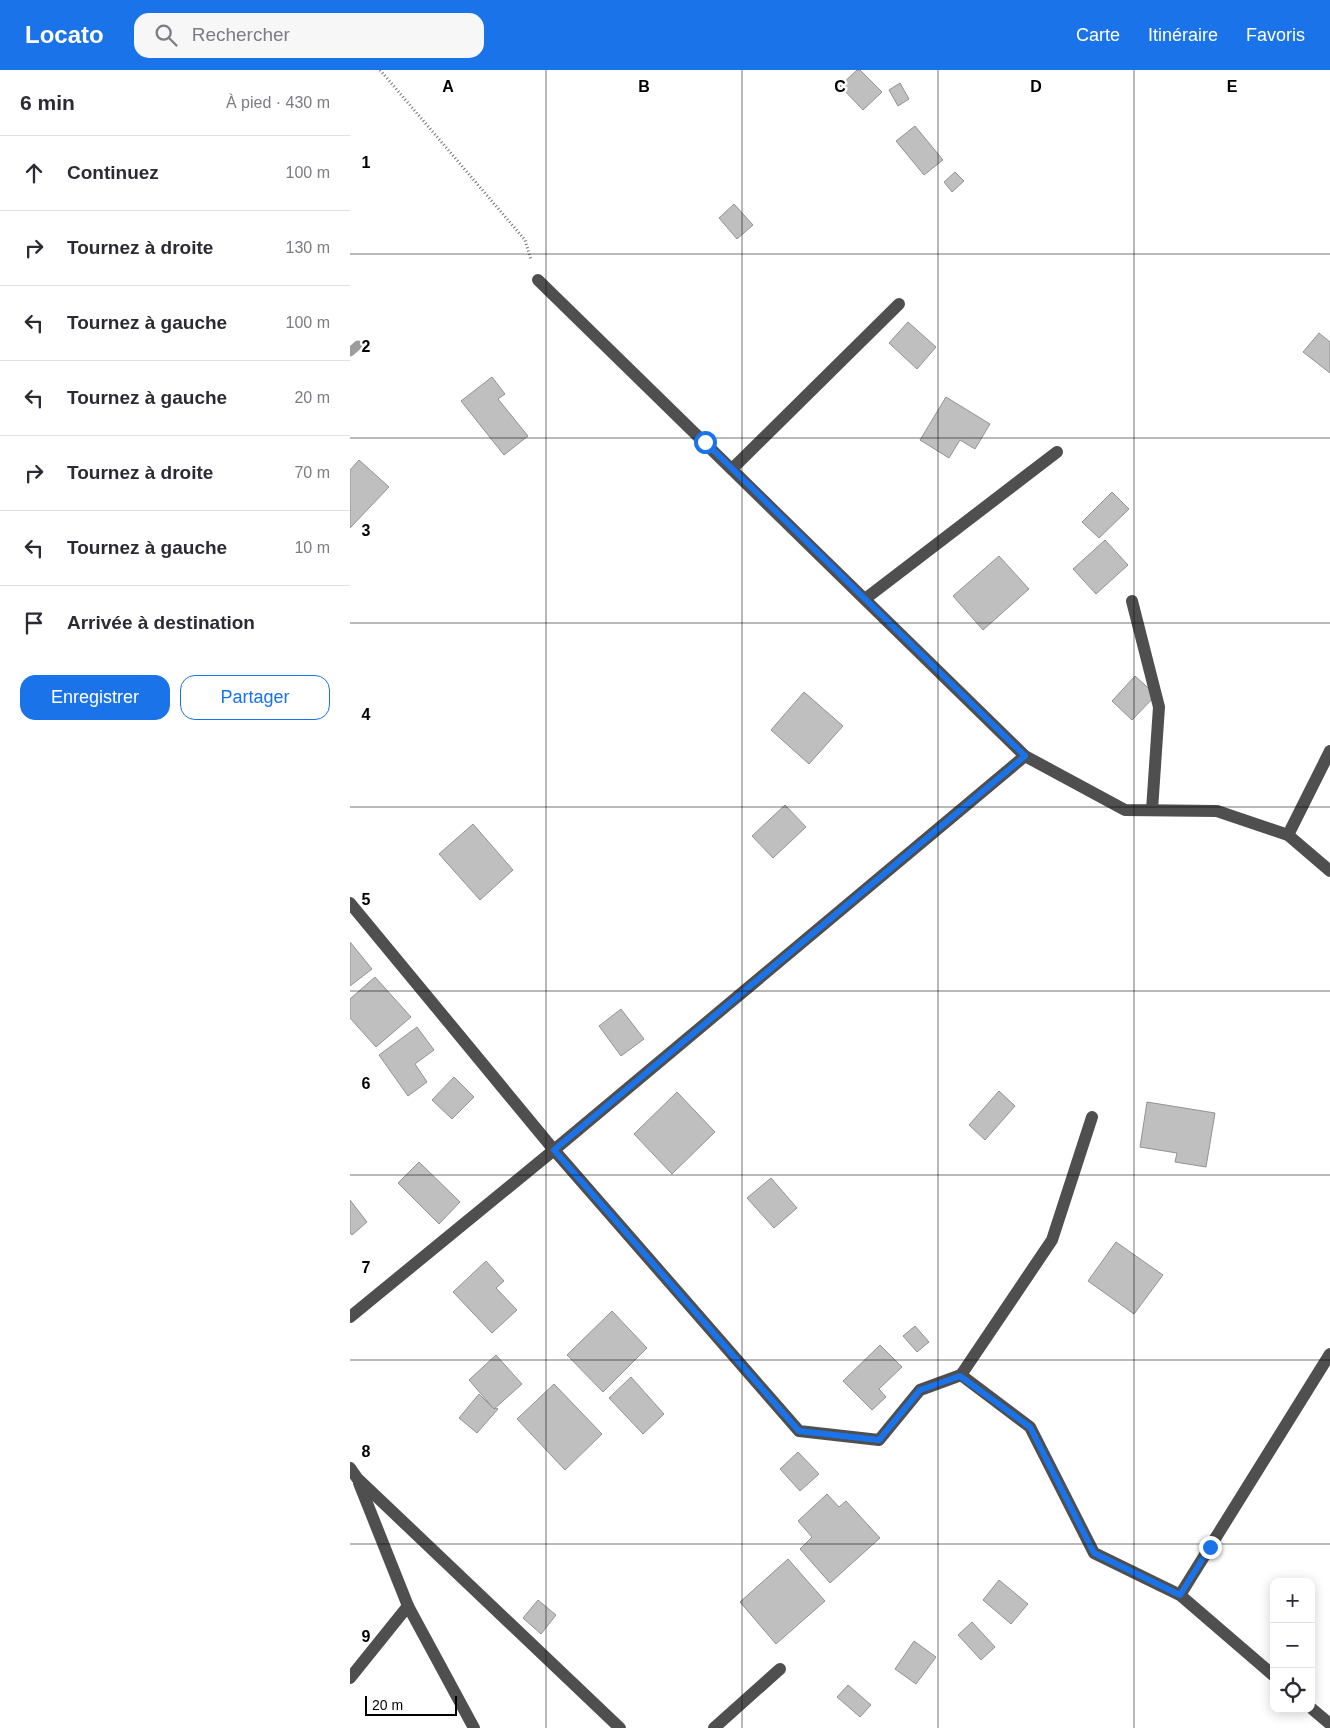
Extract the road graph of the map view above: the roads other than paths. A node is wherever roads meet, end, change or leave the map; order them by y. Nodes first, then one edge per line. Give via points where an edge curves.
1 (538, 280) road end
2 (899, 304) dead end
3 (1057, 452) dead end
4 (732, 469) junction
5 (865, 600) junction
6 (1132, 601) dead end
7 (1330, 751) edge
8 (1025, 756) junction
9 (1152, 810) junction
10 (1288, 835) junction
11 (1330, 871) edge
12 (350, 903) edge
13 (1092, 1117) dead end
14 (554, 1150) junction
15 (350, 1317) edge
16 (1330, 1354) edge
17 (960, 1376) junction
18 (354, 1473) edge
19 (1180, 1595) junction
20 (408, 1606) junction
21 (780, 1668) dead end
22 (1270, 1673) edge
23 (350, 1678) edge
24 (1315, 1711) edge
25 (1330, 1724) edge
26 (474, 1728) edge
27 (620, 1728) edge
28 (714, 1728) edge

1 - 4 street
2 - 4 street
3 - 5 street
4 - 5 street
5 - 8 street
6 - 9 street via 1159,707
7 - 10 street
8 - 9 street via 1125,810
8 - 14 street
9 - 10 street via 1217,811
10 - 11 street
12 - 14 street
13 - 17 street via 1052,1240
14 - 15 street
14 - 17 street via 799,1431 879,1440 920,1390
16 - 19 street
17 - 19 street via 1030,1427 1094,1553
18 - 20 street
18 - 27 street
19 - 22 street
20 - 23 street
20 - 26 street
21 - 28 street
24 - 25 street

